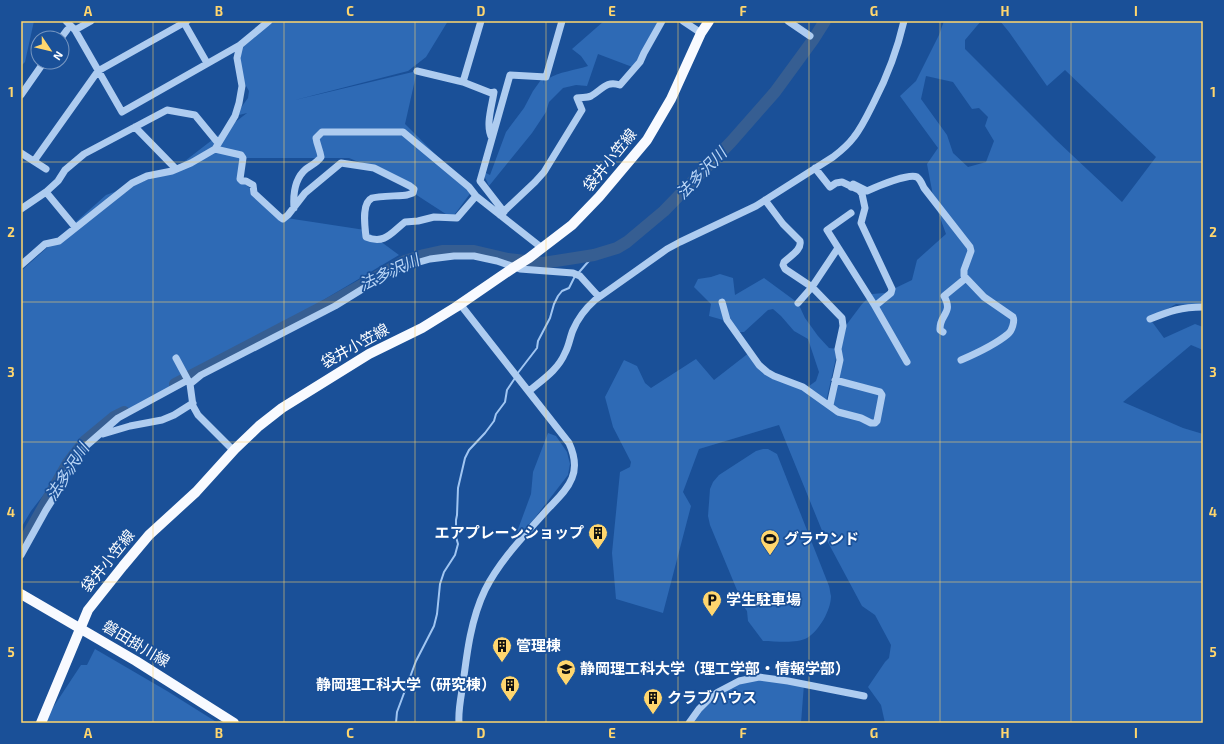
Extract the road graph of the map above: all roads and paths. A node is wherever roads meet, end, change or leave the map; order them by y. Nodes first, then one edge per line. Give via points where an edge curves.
1 (66, 21) edge
2 (91, 21) edge
3 (269, 21) edge
4 (481, 21) edge
5 (562, 21) edge
6 (662, 21) edge
7 (684, 21) edge
8 (709, 21) edge
9 (788, 21) edge
10 (904, 21) edge
11 (185, 22) edge
12 (75, 30) junction
13 (701, 33) junction
14 (810, 36) dead end
15 (240, 45) junction
16 (208, 63) junction
17 (39, 70) edge
18 (98, 71) junction
19 (417, 71) dead end
20 (463, 82) junction
21 (21, 96) edge
22 (135, 127) junction
23 (492, 138) junction
24 (217, 146) junction
25 (21, 153) edge
26 (34, 161) junction
27 (815, 168) junction
28 (46, 169) dead end
29 (176, 169) junction
30 (851, 187) junction
31 (46, 192) junction
32 (476, 196) junction
33 (765, 200) junction
34 (294, 208) junction
35 (21, 209) edge
36 (502, 213) junction
37 (851, 213) dead end
38 (75, 227) junction
39 (542, 248) junction
40 (838, 248) junction
41 (21, 265) edge
42 (515, 267) junction
43 (966, 278) junction
44 (812, 286) junction
45 (599, 297) junction
46 (722, 302) dead end
47 (798, 303) dead end
48 (460, 304) junction
49 (875, 306) junction
50 (1203, 307) edge
51 (1150, 319) dead end
52 (943, 332) dead end
53 (176, 358) dead end
54 (961, 360) dead end
55 (908, 362) dead end
56 (835, 380) junction
57 (189, 382) junction
58 (528, 391) junction
59 (193, 403) junction
60 (830, 405) junction
61 (122, 416) junction
62 (133, 425) junction
63 (100, 435) junction
64 (234, 451) junction
65 (21, 555) edge
66 (21, 594) edge
67 (80, 629) junction
68 (864, 696) dead end
69 (41, 723) edge
70 (234, 723) edge
71 (458, 723) edge
72 (689, 723) edge

1 - 12 street
2 - 12 street
3 - 15 street
4 - 20 street
5 - 23 street via 546,77 510,76
6 - 36 street via 640,62 620,85 606,85 589,98 578,98 582,110 544,172
7 - 13 street
8 - 13 main road, 袋井小笠線
9 - 14 street
10 - 27 street via 885,80 863,123 845,148
11 - 16 street
11 - 18 street
12 - 18 street
13 - 39 main road, 袋井小笠線 via 671,99 647,140 572,225
15 - 16 street
15 - 24 street via 237,58 242,94 235,116
16 - 18 street via 122,112
17 - 21 street
18 - 26 street
19 - 20 street
20 - 23 street via 494,92 489,123
22 - 24 street via 167,110 195,115
22 - 29 street
22 - 31 street via 84,154 65,170
23 - 36 street via 480,181
24 - 29 street via 191,163
24 - 34 street via 241,155 243,158 240,179 253,185 254,193 280,217 283,219
25 - 26 street
26 - 28 street
27 - 30 street via 830,187 842,182
27 - 33 street
29 - 38 street via 147,176 132,183
30 - 43 street via 853,184 867,191 884,183 914,176 922,181 924,188 970,247 964,270
30 - 49 street via 862,194 864,208 861,223 892,289 891,293
31 - 35 street
31 - 38 street
32 - 34 street via 470,187 403,132 322,132 316,138 321,158 305,170 296,182 293,193
32 - 34 street via 456,218 434,217 405,222 393,234 374,240 366,237 364,218 368,202 373,198 407,195 413,193 414,189 374,168 341,163 305,193
32 - 36 street
33 - 44 street via 783,224 800,240 800,248 784,262 785,269
33 - 45 street via 667,249
36 - 39 street
37 - 40 street via 827,230
38 - 41 street via 59,241 45,244
39 - 42 main road, 袋井小笠線
40 - 44 street
40 - 49 street
42 - 45 street via 573,273 580,276
42 - 48 main road, 袋井小笠線
42 - 57 street via 474,256 430,259 409,265 390,272 335,306
43 - 52 street via 944,296 948,308 940,325
43 - 54 street via 984,297 1015,320 1010,333 980,352
44 - 47 street
44 - 56 street via 843,321 838,349 840,360
45 - 58 street via 578,319 560,363
46 - 60 street via 727,320 759,364 774,376 803,387
48 - 58 street
48 - 64 main road, 袋井小笠線 via 422,328 333,375 282,408
49 - 55 street
50 - 51 street via 1173,310
53 - 57 street
56 - 60 street
56 - 60 street via 880,392 882,395 877,421 870,423 838,412
57 - 59 street
57 - 61 street
58 - 71 street via 569,443 575,461 574,470 568,486 509,552 484,591 470,639
59 - 62 street via 162,420
59 - 64 street via 198,415
61 - 62 street
61 - 63 street
62 - 63 street
63 - 65 street via 79,454
64 - 67 main road, 袋井小笠線 via 196,492 149,535 88,610
66 - 67 main road, 磐田掛川線
67 - 69 main road, 袋井小笠線
67 - 70 main road, 磐田掛川線
68 - 72 street via 788,681 759,678 739,681 709,699

